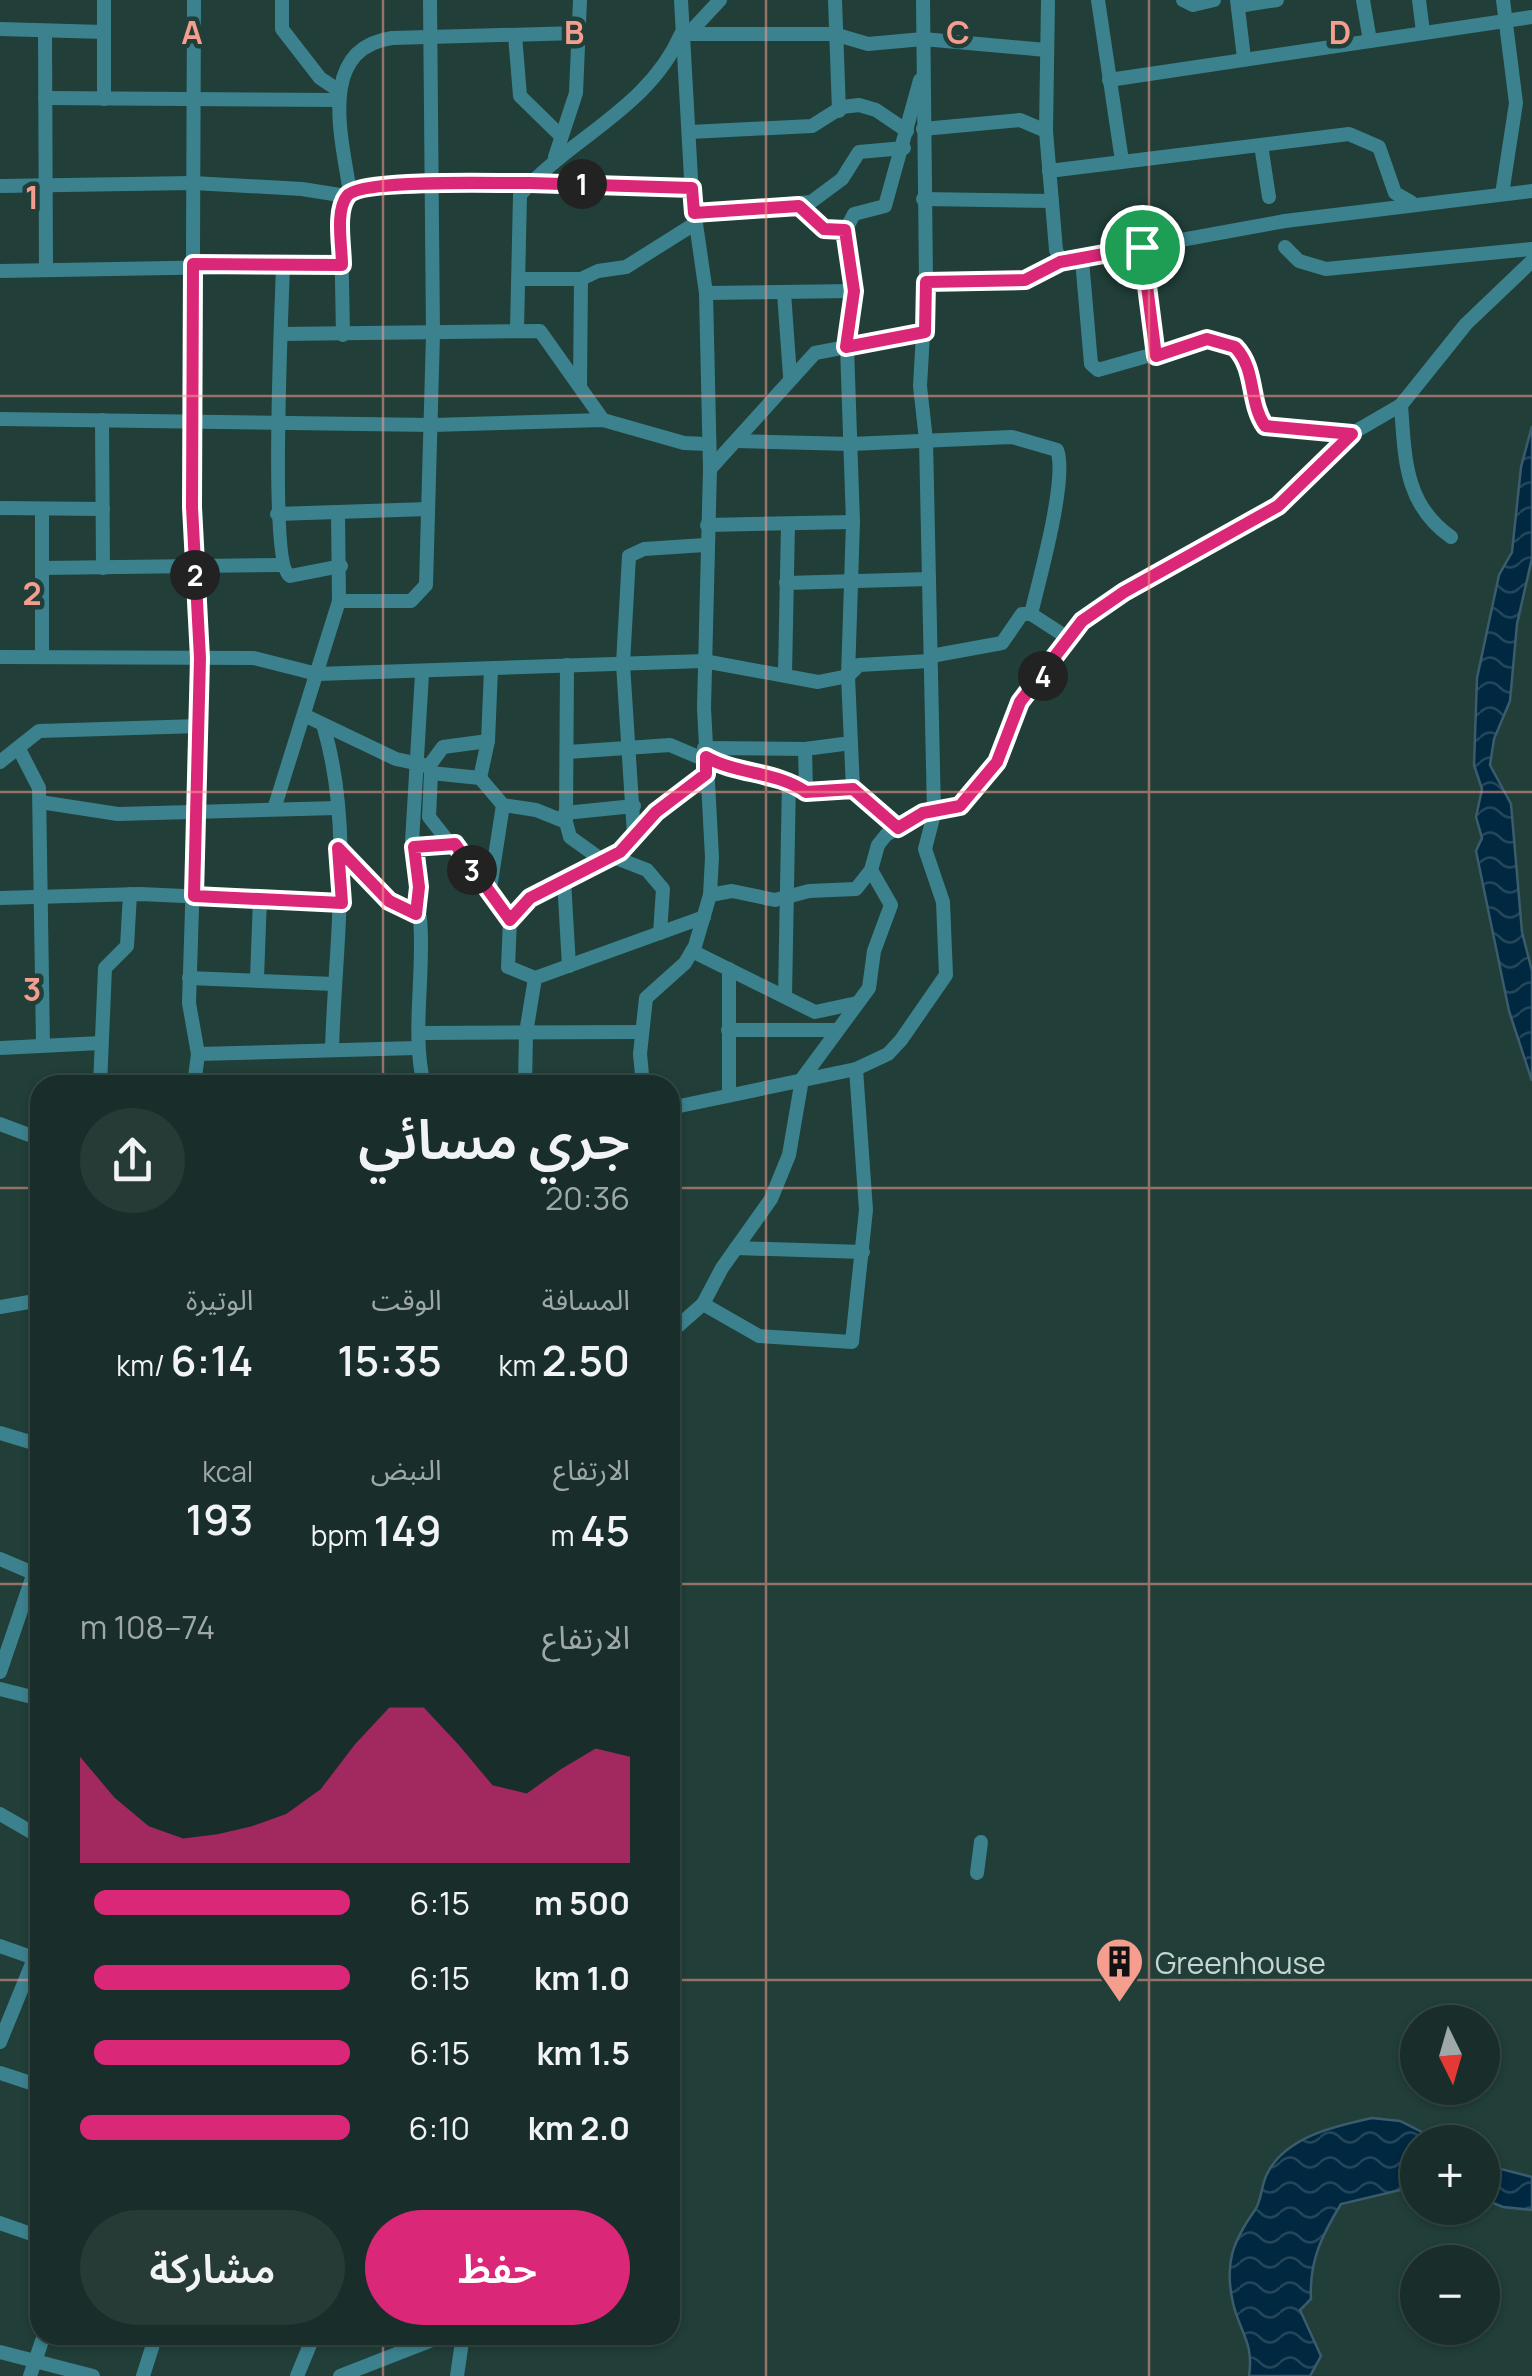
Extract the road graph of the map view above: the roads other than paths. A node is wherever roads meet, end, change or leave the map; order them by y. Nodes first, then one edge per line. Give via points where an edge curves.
1 (104, 0) edge
2 (194, 0) edge
3 (282, 0) edge
4 (430, 0) edge
5 (580, 0) edge
6 (681, 0) edge
7 (720, 0) edge
8 (835, 0) edge
9 (923, 0) edge
10 (1048, 0) edge
11 (1098, 0) edge
12 (1183, 0) edge
13 (1214, 0) edge
14 (1277, 0) edge
15 (1363, 0) edge
16 (1419, 0) edge
17 (1503, 0) edge
18 (1237, 3) edge
19 (1532, 17) edge
20 (1506, 20) junction
21 (0, 30) edge
22 (45, 31) junction
23 (104, 32) junction
24 (1423, 32) junction
25 (578, 33) junction
26 (682, 34) junction
27 (834, 34) junction
28 (515, 35) junction
29 (430, 38) junction
30 (922, 39) junction
31 (1370, 40) junction
32 (1046, 50) junction
33 (1244, 58) junction
34 (1109, 80) junction
35 (338, 95) junction
36 (45, 98) junction
37 (104, 99) junction
38 (194, 99) junction
39 (1524, 103) edge
40 (839, 111) junction
41 (915, 130) junction
42 (1046, 131) junction
43 (690, 132) junction
44 (560, 134) junction
45 (1261, 145) junction
46 (904, 148) junction
47 (555, 157) junction
48 (1122, 160) junction
49 (1049, 171) junction
50 (193, 183) junction
51 (530, 183) junction
52 (45, 184) junction
53 (0, 186) edge
54 (431, 186) junction
55 (692, 188) junction
56 (1532, 190) edge
57 (348, 194) junction
58 (1502, 194) junction
59 (1268, 197) dead end
60 (923, 199) junction
61 (1052, 201) junction
62 (1413, 202) junction
63 (799, 206) junction
64 (695, 218) junction
65 (845, 230) junction
66 (1284, 246) dead end
67 (1142, 247) junction
68 (1532, 249) edge
69 (1082, 260) junction
70 (1532, 261) edge
71 (1060, 262) junction
72 (193, 264) junction
73 (282, 264) junction
74 (342, 265) junction
75 (46, 270) junction
76 (0, 271) edge
77 (520, 278) junction
78 (581, 279) junction
79 (926, 282) junction
80 (854, 291) junction
81 (706, 293) junction
82 (784, 293) junction
83 (517, 330) junction
84 (925, 332) junction
85 (281, 334) junction
86 (343, 335) junction
87 (433, 335) junction
88 (846, 347) junction
89 (1156, 356) junction
90 (790, 376) junction
91 (580, 386) junction
92 (1401, 405) junction
93 (0, 418) edge
94 (102, 420) junction
95 (603, 420) junction
96 (192, 422) junction
97 (279, 423) junction
98 (432, 425) junction
99 (1352, 434) junction
100 (926, 440) junction
101 (738, 441) junction
102 (708, 444) junction
103 (851, 444) junction
104 (710, 469) junction
105 (0, 508) edge
106 (103, 509) junction
107 (428, 509) junction
108 (42, 510) junction
109 (338, 513) junction
110 (277, 514) junction
111 (853, 522) junction
112 (788, 524) junction
113 (707, 525) junction
114 (1451, 536) dead end
115 (706, 545) junction
116 (194, 564) junction
117 (282, 565) junction
118 (341, 566) junction
119 (42, 568) junction
120 (104, 568) junction
121 (930, 579) junction
122 (853, 582) junction
123 (786, 583) junction
124 (339, 600) junction
125 (1031, 614) junction
126 (1068, 638) junction
127 (42, 656) junction
128 (0, 657) edge
129 (200, 658) junction
130 (931, 659) junction
131 (704, 661) junction
132 (567, 664) junction
133 (622, 664) junction
134 (491, 670) junction
135 (317, 674) junction
136 (422, 674) junction
137 (786, 674) junction
138 (848, 676) junction
139 (306, 716) junction
140 (199, 726) junction
141 (324, 728) junction
142 (488, 741) junction
143 (851, 743) junction
144 (628, 746) junction
145 (19, 749) junction
146 (805, 749) junction
147 (568, 752) junction
148 (705, 752) junction
149 (0, 762) edge
150 (426, 769) junction
151 (706, 774) junction
152 (480, 778) junction
153 (789, 780) junction
154 (853, 789) junction
155 (806, 792) junction
156 (40, 802) junction
157 (503, 805) junction
158 (275, 806) junction
159 (634, 806) junction
160 (338, 808) junction
161 (198, 814) junction
162 (934, 814) junction
163 (422, 816) junction
164 (565, 818) junction
165 (898, 828) junction
166 (634, 834) junction
167 (455, 844) junction
168 (414, 847) junction
169 (338, 848) junction
170 (607, 858) junction
171 (871, 870) junction
172 (564, 880) junction
173 (130, 894) junction
174 (490, 895) junction
175 (710, 895) junction
176 (43, 896) junction
177 (194, 896) junction
178 (0, 898) edge
179 (260, 898) junction
180 (786, 898) junction
181 (342, 903) junction
182 (416, 914) junction
183 (704, 917) junction
184 (510, 920) junction
185 (660, 933) junction
186 (692, 951) junction
187 (569, 966) junction
188 (729, 969) junction
189 (189, 978) junction
190 (258, 978) junction
191 (535, 978) junction
192 (334, 984) junction
193 (785, 996) junction
194 (857, 1002) junction
195 (728, 1030) junction
196 (836, 1030) junction
197 (641, 1032) junction
198 (526, 1033) junction
199 (419, 1041) junction
200 (101, 1042) junction
201 (43, 1046) junction
202 (0, 1048) edge
203 (332, 1048) junction
204 (198, 1054) junction
205 (856, 1070) junction
206 (100, 1075) edge
207 (195, 1075) edge
208 (423, 1075) edge
209 (524, 1075) edge
210 (643, 1075) edge
211 (802, 1079) junction
212 (729, 1094) junction
213 (680, 1106) edge
214 (0, 1124) edge
215 (30, 1135) edge
216 (736, 1248) junction
217 (863, 1252) junction
218 (30, 1302) edge
219 (702, 1304) junction
220 (0, 1307) edge
221 (680, 1324) edge
222 (0, 1433) edge
223 (30, 1443) edge
224 (0, 1560) edge
225 (30, 1572) edge
226 (30, 1590) edge
227 (0, 1672) edge
228 (0, 1689) edge
229 (30, 1697) edge
230 (0, 1814) edge
231 (30, 1831) edge
232 (980, 1842) dead end
233 (977, 1873) dead end
234 (0, 1946) edge
235 (30, 1958) edge
236 (30, 1972) edge
237 (0, 1996) edge
238 (17, 1997) junction
239 (0, 2042) edge
240 (0, 2073) edge
241 (30, 2083) edge
242 (0, 2222) edge
243 (30, 2233) edge
244 (41, 2345) edge
245 (153, 2345) edge
246 (310, 2345) edge
247 (419, 2345) edge
248 (462, 2345) edge
249 (0, 2352) edge
250 (32, 2370) edge
251 (93, 2376) edge
252 (142, 2376) edge
253 (297, 2376) edge
254 (340, 2376) edge
255 (457, 2376) edge

1 - 23 street
2 - 38 street
3 - 35 street via 282,30
4 - 29 street
5 - 25 street
6 - 26 street
7 - 26 street
8 - 27 street
9 - 30 street
10 - 32 street
11 - 34 street
12 - 13 street
14 - 18 street
15 - 31 street
16 - 24 street
17 - 20 street
18 - 33 street
19 - 20 street
20 - 24 street
20 - 39 street
21 - 22 street
22 - 23 street
22 - 36 street
23 - 37 street
24 - 31 street
25 - 28 street
25 - 44 street via 576,93
26 - 27 street
26 - 43 street
26 - 47 street via 628,107
27 - 30 street via 868,44
27 - 40 street
28 - 29 street
28 - 44 street via 520,96
29 - 35 street via 372,44 353,61
29 - 54 street
30 - 32 street
30 - 41 street
31 - 33 street
32 - 42 street
33 - 34 street
34 - 48 street
35 - 38 street
35 - 57 street
36 - 37 street
36 - 52 street
37 - 38 street
38 - 50 street
39 - 58 street
40 - 41 street via 869,107
40 - 43 street via 812,126
41 - 42 street via 1020,120
41 - 46 street
41 - 60 street
42 - 49 street
43 - 55 street
44 - 47 street
45 - 48 street
45 - 59 street
45 - 62 street via 1331,134 1365,138 1379,147 1395,193
46 - 63 street via 859,152 842,179
46 - 65 street via 885,206 854,214
47 - 51 street
48 - 49 street
49 - 61 street
50 - 52 street
50 - 57 street
50 - 72 street
51 - 54 street
51 - 55 street
51 - 77 street via 520,194
52 - 53 street
52 - 75 street
54 - 57 street via 373,186
54 - 87 street
55 - 64 street
56 - 58 street
57 - 74 street
58 - 62 street
60 - 61 street
60 - 79 street
61 - 71 street
62 - 67 street
63 - 64 street
63 - 65 street via 824,229
64 - 78 street via 626,268
64 - 81 street
65 - 80 street
66 - 68 street via 1299,262 1326,269
67 - 69 street
67 - 89 street
69 - 71 street
69 - 89 street via 1091,364 1108,371
70 - 92 street via 1466,324
71 - 79 street via 1025,280
72 - 73 street
72 - 75 street
72 - 96 street
73 - 74 street
73 - 85 street
74 - 86 street
75 - 76 street
77 - 78 street
77 - 83 street
78 - 91 street
79 - 84 street
80 - 82 street
80 - 88 street
81 - 82 street
81 - 102 street
82 - 90 street
83 - 87 street
83 - 91 street via 549,338
84 - 88 street
84 - 100 street via 920,386
85 - 86 street
85 - 97 street
86 - 87 street
87 - 98 street
88 - 90 street via 815,353
88 - 103 street
89 - 99 street via 1207,339 1235,347 1250,368 1265,426
90 - 101 street
91 - 95 street
92 - 99 street
92 - 114 street via 1412,494
93 - 94 street
94 - 96 street
94 - 106 street
95 - 98 street
95 - 102 street
96 - 97 street
96 - 116 street
97 - 98 street
97 - 110 street
98 - 107 street
99 - 126 street via 1278,506 1124,592
100 - 103 street
100 - 121 street
100 - 125 street via 1012,437 1057,450 1051,526
101 - 103 street
101 - 104 street
102 - 104 street
103 - 111 street
104 - 113 street
105 - 108 street
106 - 108 street
106 - 120 street
107 - 109 street
107 - 124 street via 420,596 406,602
108 - 119 street
109 - 110 street
109 - 118 street
110 - 117 street
111 - 112 street
111 - 122 street
112 - 113 street
112 - 123 street
113 - 115 street
115 - 131 street
115 - 133 street via 629,556
116 - 117 street
116 - 120 street
116 - 129 street
117 - 118 street via 290,576
118 - 124 street
119 - 120 street
119 - 127 street
121 - 122 street
121 - 130 street
122 - 123 street
122 - 138 street
123 - 137 street
124 - 135 street
125 - 126 street
125 - 130 street via 1019,616 1002,643
126 - 162 street via 1020,702 997,762 960,806
127 - 128 street
127 - 129 street
129 - 135 street via 254,658
129 - 140 street
130 - 138 street via 859,666
130 - 162 street
131 - 133 street
131 - 137 street
131 - 148 street
132 - 133 street
132 - 134 street
132 - 147 street
133 - 144 street
134 - 136 street
134 - 142 street
135 - 136 street
135 - 139 street
136 - 150 street
137 - 138 street via 818,682
138 - 143 street
139 - 141 street
139 - 158 street
140 - 145 street via 40,731
140 - 161 street
141 - 150 street
141 - 160 street
142 - 150 street via 443,747
142 - 152 street
143 - 146 street
143 - 154 street
144 - 147 street
144 - 148 street
144 - 159 street
145 - 149 street
145 - 156 street
146 - 148 street
146 - 155 street
147 - 164 street
148 - 151 street
148 - 153 street via 729,770
150 - 152 street
150 - 163 street
151 - 166 street
151 - 175 street
152 - 157 street
153 - 155 street
153 - 180 street
154 - 155 street
154 - 165 street
156 - 161 street via 118,814
156 - 176 street
157 - 164 street
157 - 174 street
158 - 160 street
158 - 161 street
159 - 164 street
159 - 166 street
160 - 169 street
161 - 177 street
162 - 165 street
162 - 205 street via 924,849 943,902 946,976 902,1040
163 - 167 street
163 - 168 street
164 - 170 street via 570,837
165 - 171 street via 878,844
166 - 170 street
167 - 168 street
167 - 174 street
168 - 182 street
169 - 181 street
169 - 182 street via 389,901
170 - 172 street
170 - 185 street via 655,876 662,889
171 - 180 street via 856,889
171 - 194 street via 890,905 869,988
172 - 184 street via 522,904
172 - 187 street
173 - 176 street
173 - 177 street
173 - 200 street via 127,946 105,968
174 - 184 street
175 - 180 street
175 - 183 street
176 - 178 street
176 - 201 street
177 - 179 street
177 - 189 street
179 - 181 street
179 - 190 street
180 - 193 street
181 - 192 street
182 - 199 street via 424,964
183 - 185 street
183 - 186 street
184 - 191 street via 508,967
185 - 187 street
186 - 188 street
186 - 197 street via 646,998
187 - 191 street
188 - 193 street
188 - 195 street
189 - 190 street
189 - 204 street
190 - 192 street
191 - 198 street
192 - 203 street
193 - 194 street via 815,1012
194 - 196 street
195 - 196 street
195 - 212 street
196 - 211 street
197 - 198 street
197 - 210 street
198 - 199 street
198 - 209 street
199 - 203 street
199 - 208 street
200 - 201 street
200 - 206 street
201 - 202 street
203 - 204 street
204 - 207 street
205 - 211 street
205 - 217 street via 866,1166
211 - 212 street
211 - 216 street via 780,1179
212 - 213 street
214 - 215 street
216 - 217 street
216 - 219 street
217 - 219 street via 852,1342 759,1336
218 - 220 street
219 - 221 street
222 - 223 street
224 - 225 street
226 - 227 street
228 - 229 street
230 - 231 street
232 - 233 street
234 - 235 street
236 - 238 street
237 - 238 street
238 - 239 street
240 - 241 street
242 - 243 street
244 - 250 street
245 - 252 street
246 - 253 street
247 - 254 street
248 - 255 street
249 - 250 street
250 - 251 street

